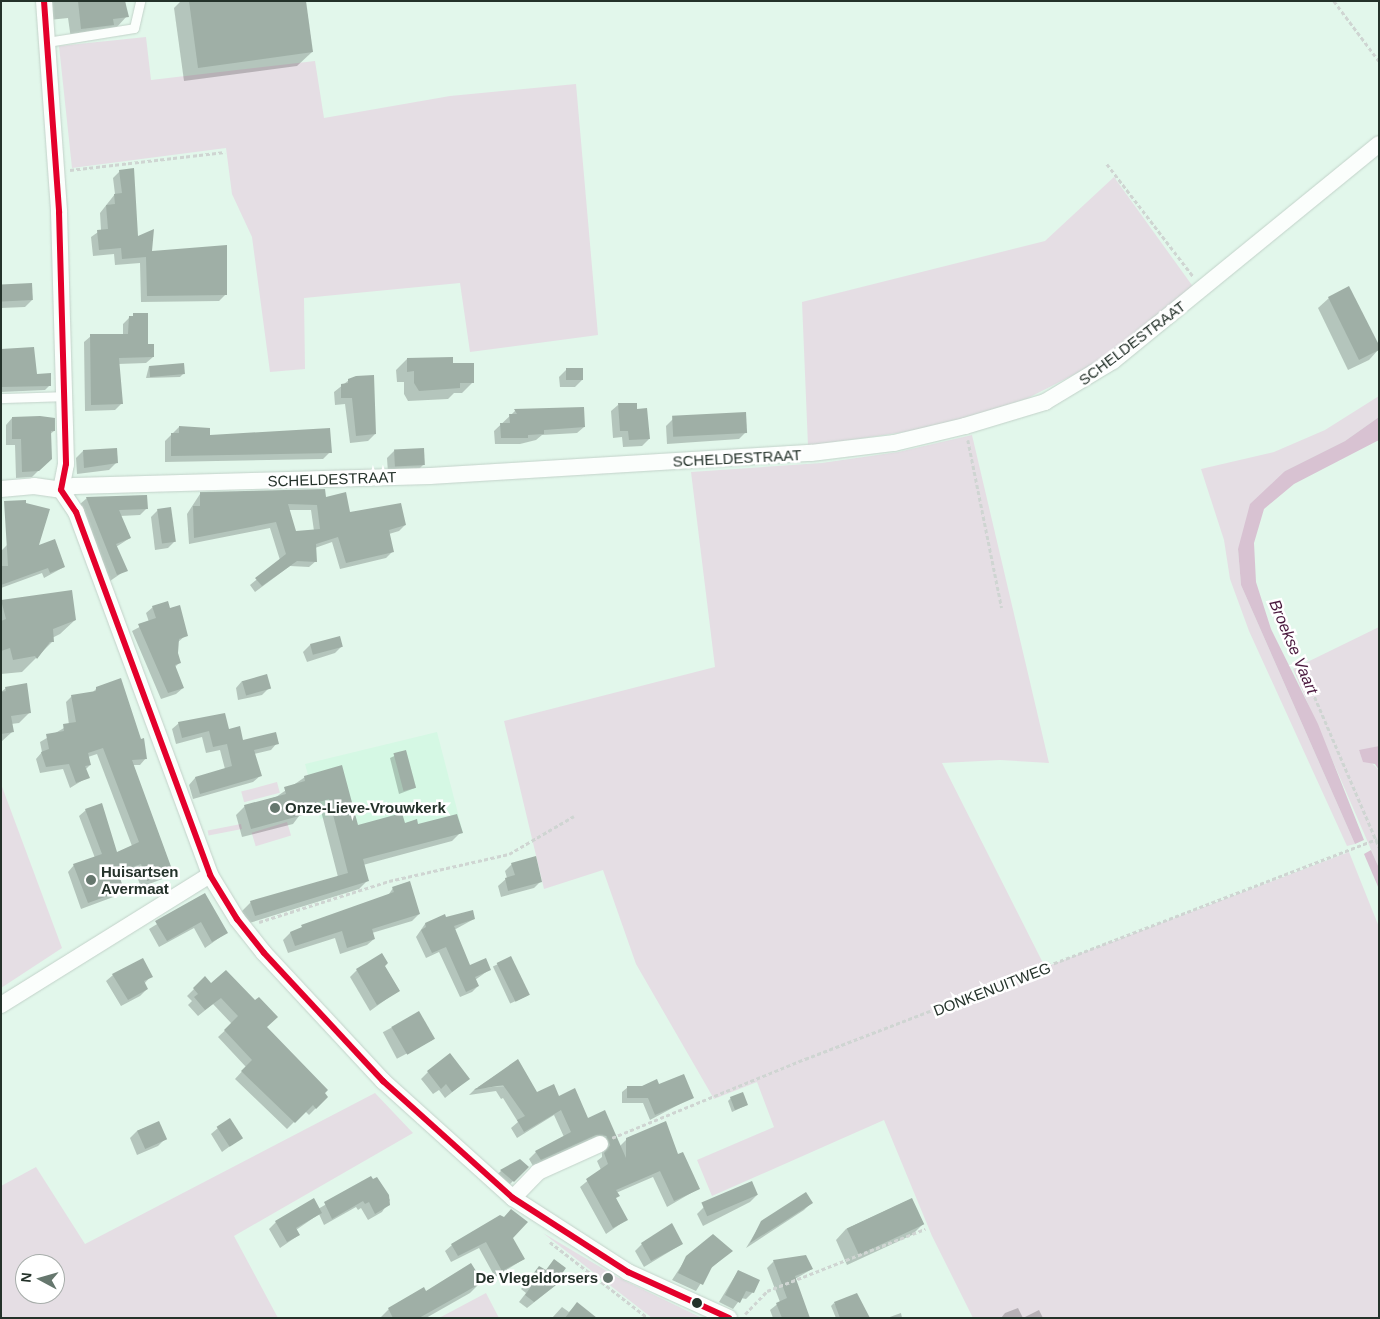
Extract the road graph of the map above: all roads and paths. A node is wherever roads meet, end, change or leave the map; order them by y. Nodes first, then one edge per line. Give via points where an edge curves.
1 (44, 1) edge
2 (140, 1) edge
3 (1334, 1) edge
4 (47, 42) junction
5 (1379, 61) edge
6 (1379, 144) edge
7 (225, 152) dead end
8 (1107, 164) dead end
9 (56, 172) junction
10 (1204, 289) junction
11 (64, 396) junction
12 (1, 398) edge
13 (965, 426) junction
14 (1, 489) edge
15 (61, 490) junction
16 (1002, 608) dead end
17 (1302, 667) dead end
18 (574, 816) dead end
19 (1377, 839) junction
20 (1379, 847) edge
21 (210, 875) junction
22 (244, 928) junction
23 (1, 1005) edge
24 (600, 1144) joint
25 (513, 1198) junction
26 (925, 1229) dead end
27 (548, 1241) dead end
28 (648, 1318) edge
29 (728, 1318) edge
30 (743, 1318) edge

1 - 4 street
2 - 4 lane via 134,28
3 - 5 path
4 - 9 street
6 - 10 street, SCHELDESTRAAT
7 - 9 path
8 - 10 path
9 - 11 street
10 - 13 street, SCHELDESTRAAT via 1078,385 1044,402
11 - 12 lane
11 - 15 street via 66,464
13 - 15 street, SCHELDESTRAAT via 894,443 811,453 430,476 74,486
13 - 16 path
14 - 15 street, SCHELDESTRAAT via 34,486
15 - 21 street via 76,512
17 - 19 path
18 - 22 path via 509,854 389,881
19 - 20 path
19 - 24 path, DONKENUITWEG via 805,1059
21 - 22 street
21 - 23 street
22 - 25 street via 383,1080
24 - 25 street via 538,1172
25 - 29 street via 628,1272
26 - 30 path via 766,1291
27 - 28 path

